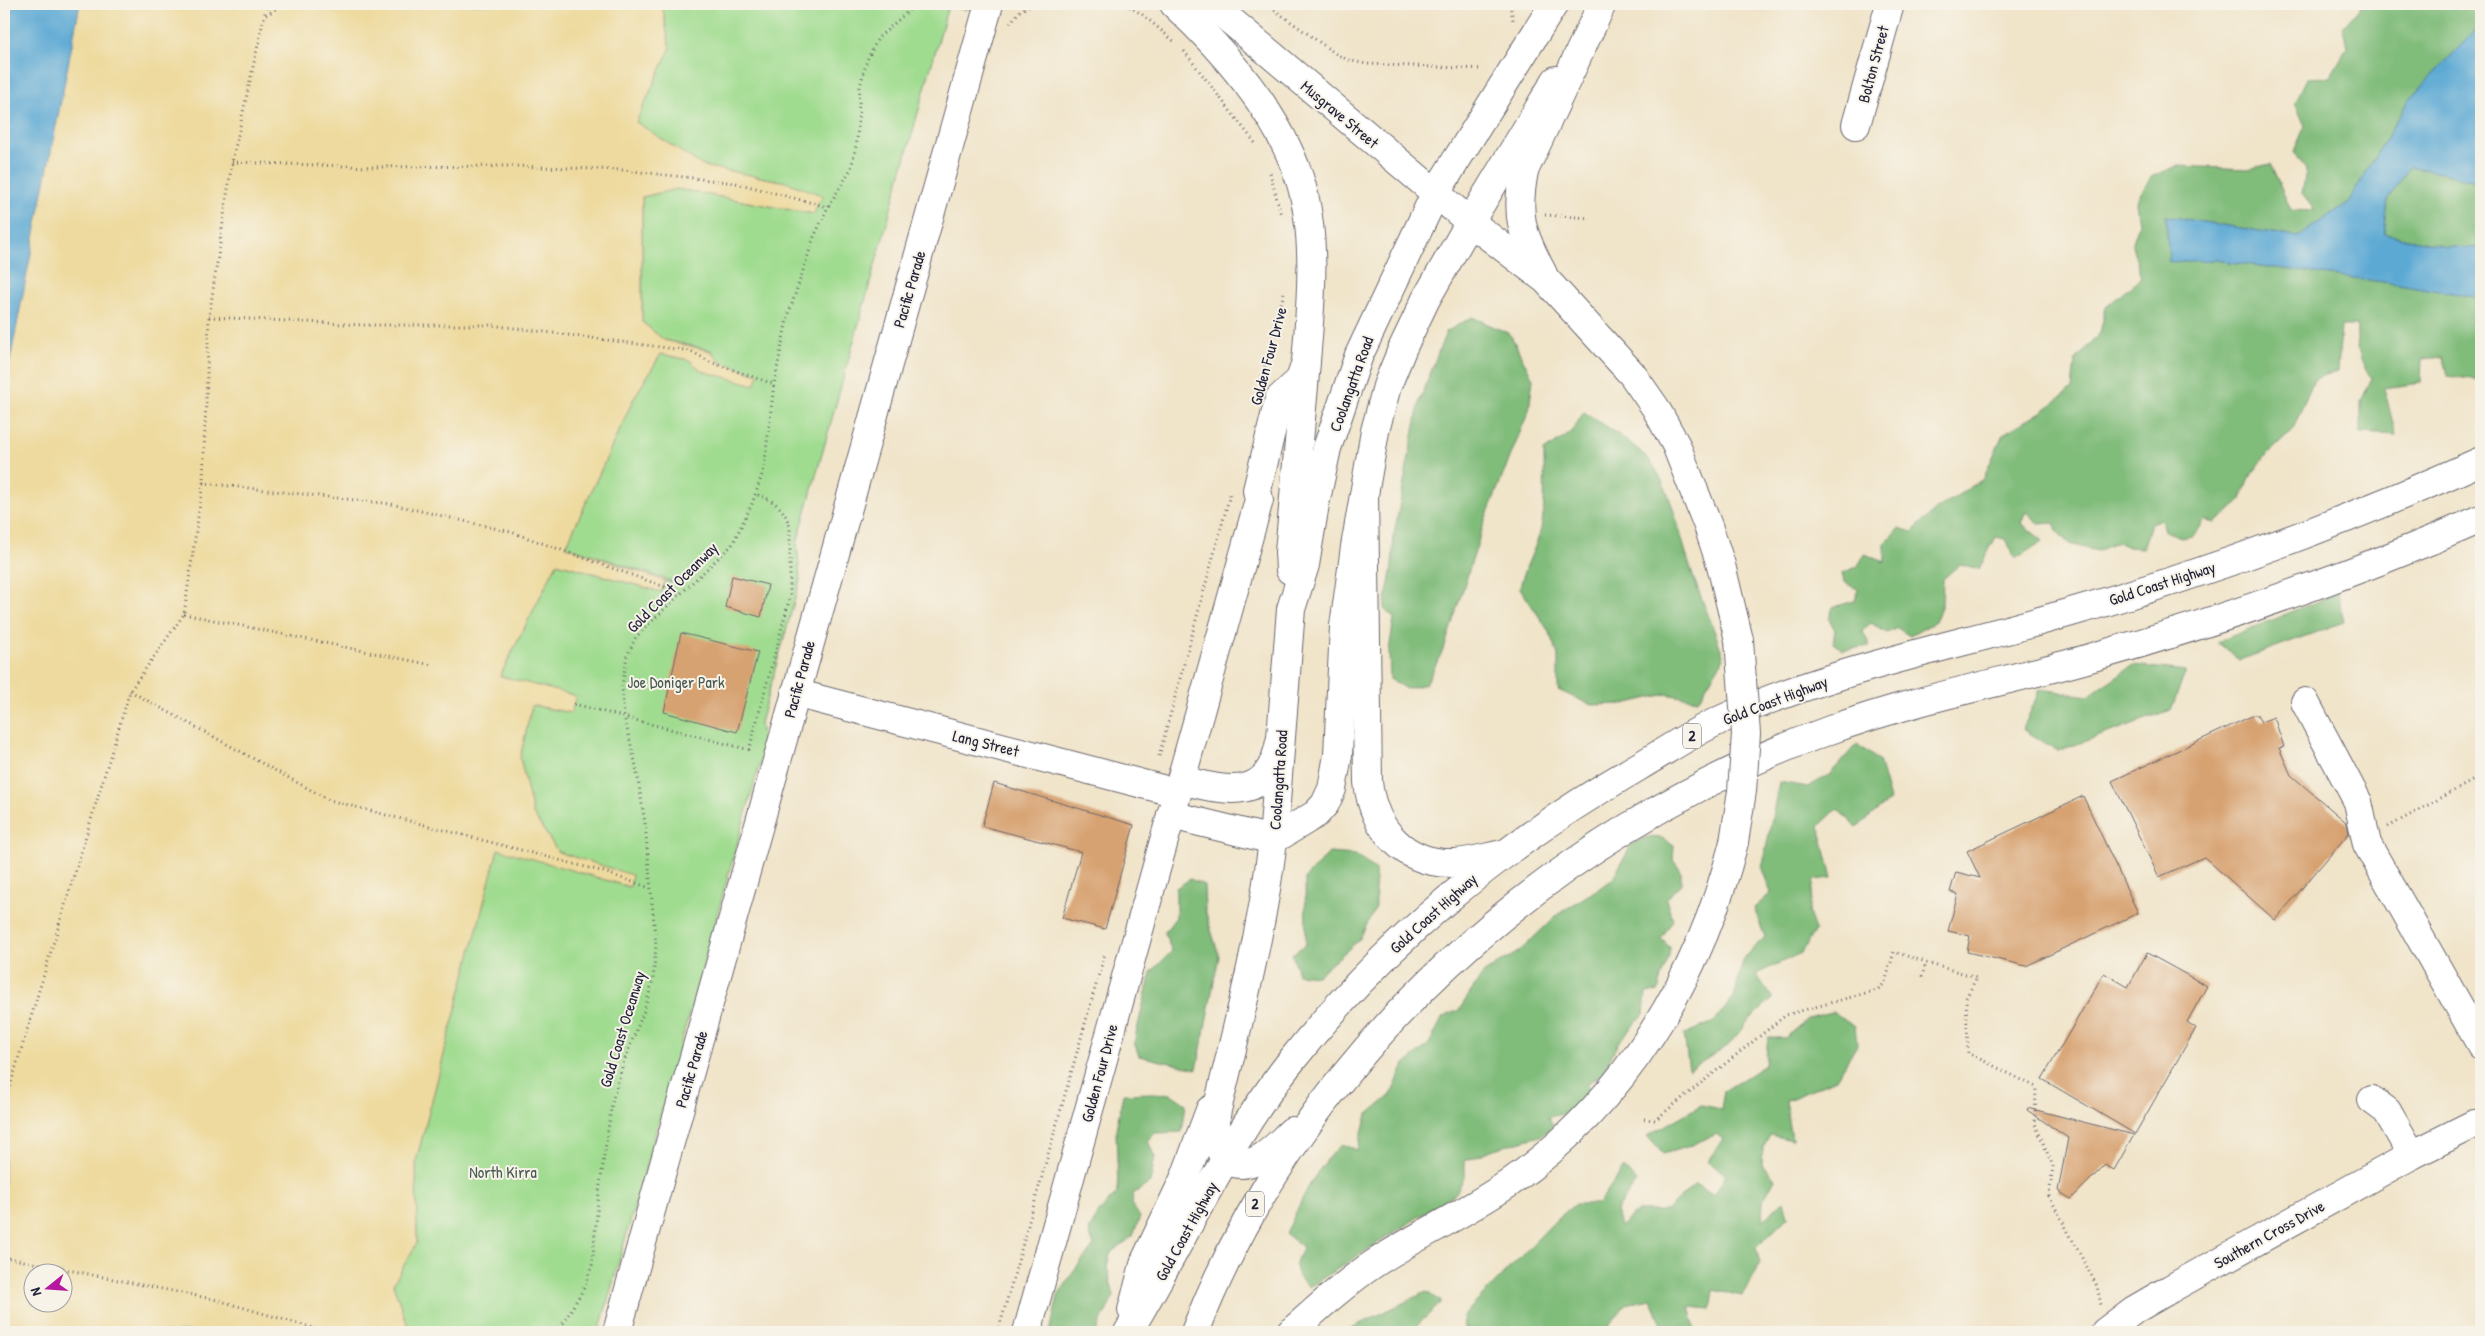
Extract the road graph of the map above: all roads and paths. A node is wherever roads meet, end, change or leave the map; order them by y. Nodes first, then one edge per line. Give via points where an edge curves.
1 (268, 4) edge
2 (284, 4) edge
3 (916, 4) edge
4 (999, 4) edge
5 (1125, 4) edge
6 (1174, 4) edge
7 (1211, 4) edge
8 (1266, 4) edge
9 (1554, 4) edge
10 (1602, 4) edge
11 (1890, 4) edge
12 (266, 15) junction
13 (986, 15) edge
14 (1483, 69) dead end
15 (1856, 124) dead end
16 (1258, 147) dead end
17 (232, 162) junction
18 (1269, 171) dead end
19 (1435, 194) junction
20 (828, 207) junction
21 (1544, 215) dead end
22 (1282, 218) dead end
23 (1590, 218) dead end
24 (1470, 222) junction
25 (1546, 280) junction
26 (1285, 287) dead end
27 (209, 317) junction
28 (1306, 362) junction
29 (774, 384) junction
30 (1260, 384) dead end
31 (1269, 441) junction
32 (2481, 461) edge
33 (203, 484) junction
34 (1295, 485) junction
35 (1232, 489) dead end
36 (755, 494) junction
37 (1364, 495) junction
38 (2481, 518) edge
39 (682, 593) junction
40 (1291, 609) junction
41 (184, 614) junction
42 (432, 665) dead end
43 (130, 691) junction
44 (795, 693) junction
45 (2305, 702) dead end
46 (574, 704) dead end
47 (624, 716) junction
48 (1282, 733) junction
49 (749, 750) junction
50 (756, 752) dead end
51 (1159, 756) dead end
52 (2481, 776) edge
53 (1177, 796) junction
54 (2388, 827) dead end
55 (1273, 840) junction
56 (1502, 854) junction
57 (650, 888) junction
58 (1106, 950) dead end
59 (1926, 963) junction
60 (1922, 977) dead end
61 (1232, 1042) junction
62 (2481, 1045) edge
63 (1336, 1088) junction
64 (2372, 1100) dead end
65 (4, 1106) edge
66 (1644, 1119) dead end
67 (2481, 1123) edge
68 (2481, 1138) edge
69 (2436, 1142) junction
70 (2412, 1155) junction
71 (1226, 1160) junction
72 (4, 1257) edge
73 (2103, 1320) edge
74 (327, 1332) edge
75 (558, 1332) edge
76 (617, 1332) edge
77 (998, 1332) edge
78 (1027, 1332) edge
79 (1127, 1332) edge
80 (1195, 1332) edge
81 (1291, 1332) edge

1 - 12 path
2 - 12 path
3 - 20 path, Gold Coast Oceanway via 878,38 867,60 860,86 857,141 850,169
4 - 13 main road, Pacific Parade
5 - 16 path via 1181,47
6 - 28 main road, Golden Four Drive via 1258,98 1274,121 1299,177 1310,228
7 - 19 main road, Musgrave Street
8 - 14 path via 1348,60 1366,64
9 - 19 main road, Coolangatta Road
10 - 24 main road, Coolangatta Road
10 - 25 main road via 1524,171 1519,194 1524,238
11 - 15 main road, Bolton Street
12 - 17 path
13 - 44 main road, Pacific Parade
17 - 20 path via 623,170 736,183
17 - 27 path
18 - 22 path
19 - 24 main road, Musgrave Street
19 - 40 main road, Coolangatta Road via 1359,355 1341,403 1319,486 1305,565
20 - 29 path, Gold Coast Oceanway via 814,237 787,319
21 - 23 path
24 - 25 main road, Musgrave Street
24 - 37 main road, Coolangatta Road via 1426,299 1387,386
25 - 81 main road, bridge via 1632,374 1655,407 1676,445 1721,565 1739,640 1746,734 1734,842 1708,928 1677,994 1622,1076 1595,1107 1538,1161 1508,1184 1375,1263 1339,1288
26 - 30 path, Golden Four Drive
27 - 29 path via 365,325 524,328 691,351 710,362
27 - 33 path
28 - 31 main road, Golden Four Drive via 1300,380 1279,399
28 - 34 main road, Golden Four Drive
29 - 36 path, Gold Coast Oceanway via 764,469
31 - 34 main road
31 - 53 main road, Golden Four Drive via 1257,490 1259,500
32 - 56 main road, Gold Coast Highway / 2 via 2238,558 2093,606 1828,680 1717,722 1588,796
33 - 39 path via 391,504 511,532
33 - 41 path
34 - 40 main road, Golden Four Drive via 1289,552
35 - 51 path
36 - 39 path, Gold Coast Oceanway via 732,545
36 - 49 path via 776,502 788,519 790,597
37 - 55 main road, Coolangatta Road via 1344,626 1336,775 1330,795 1320,810
37 - 56 main road via 1368,782 1373,811 1390,837 1419,857 1455,863
38 - 63 main road, 2 via 2382,559 2229,615 2086,659 1870,716 1774,751 1723,775 1608,838 1518,904 1436,976
39 - 47 path, Gold Coast Oceanway via 636,637 627,656 622,685
40 - 48 main road, Coolangatta Road
41 - 42 path
41 - 43 path
43 - 57 path via 329,800
43 - 65 path
44 - 53 main road, Lang Street
44 - 76 main road, Pacific Parade
45 - 62 main road via 2358,802 2367,844
46 - 47 path
47 - 49 path
47 - 57 path, Gold Coast Oceanway via 642,795
48 - 53 main road via 1270,769 1249,786 1239,790
48 - 55 main road, Coolangatta Road
49 - 50 path
52 - 54 path
53 - 55 main road
53 - 78 main road, Golden Four Drive
55 - 61 main road via 1256,948
56 - 71 main road, Gold Coast Highway / 2 via 1417,924 1365,977 1286,1068
57 - 75 path, Gold Coast Oceanway via 656,946 653,980 612,1102 592,1265 584,1288
58 - 77 path, Golden Four Drive
59 - 60 path
59 - 66 path via 1894,952 1885,983 1877,990 1786,1015 1655,1120
59 - 73 path via 1977,977 1966,998 1968,1053 2036,1087 2035,1124 2053,1166 2049,1196 2097,1286
61 - 71 main road via 1214,1126 1218,1149
61 - 79 main road via 1185,1177 1145,1261
63 - 71 main road via 1259,1159 1239,1163
63 - 80 main road, 2 via 1290,1150 1249,1214 1215,1280
64 - 70 main road via 2387,1111
67 - 69 main road, Southern Cross Drive
68 - 69 main road, Southern Cross Drive
69 - 70 main road, Southern Cross Drive
70 - 73 main road, Southern Cross Drive via 2134,1310
71 - 79 main road, Gold Coast Highway / 2 via 1165,1272
72 - 74 path via 217,1300

